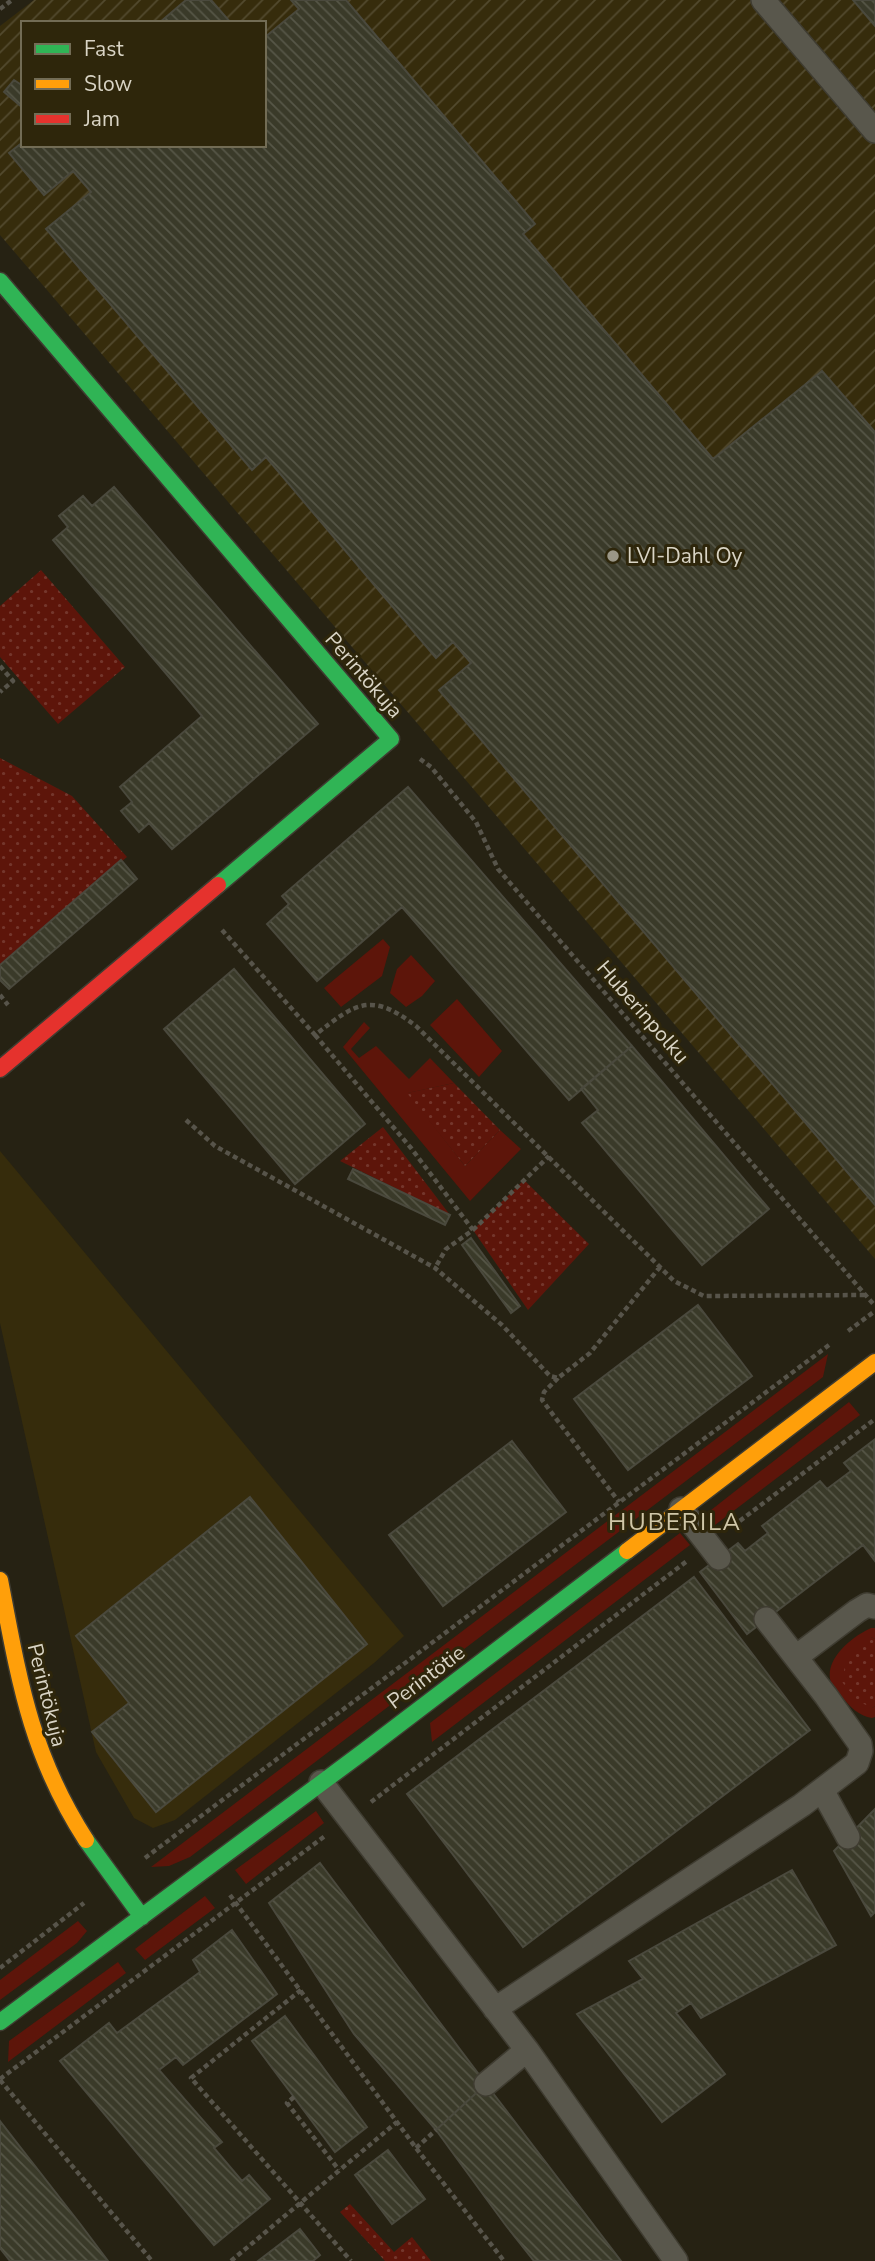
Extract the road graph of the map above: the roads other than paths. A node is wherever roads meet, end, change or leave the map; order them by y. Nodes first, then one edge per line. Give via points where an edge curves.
1 (763, 0) edge
2 (875, 131) edge
3 (0, 281) edge
4 (0, 1069) edge
5 (871, 1374) edge
6 (681, 1509) junction
7 (714, 1552) road end
8 (0, 1580) edge
9 (875, 1607) edge
10 (766, 1619) dead end
11 (796, 1657) junction
12 (868, 1745) edge
13 (321, 1783) junction
14 (822, 1790) junction
15 (848, 1837) dead end
16 (142, 1917) junction
17 (495, 2009) junction
18 (0, 2022) edge
19 (527, 2050) junction
20 (486, 2084) dead end
21 (676, 2261) edge

1 - 2 lane
3 - 4 street, Perintökuja via 391,738
5 - 6 street, Perintötie
6 - 7 lane
6 - 13 street, Perintötie
8 - 16 street, Perintökuja via 27,1716 42,1760 66,1810
9 - 11 lane via 867,1605 857,1611
10 - 11 lane
11 - 12 lane via 860,1744
12 - 14 lane via 857,1763
13 - 16 street, Perintötie
13 - 17 lane
14 - 15 lane
14 - 17 lane
16 - 18 street, Perintötie
17 - 19 lane
19 - 20 lane
19 - 21 lane

